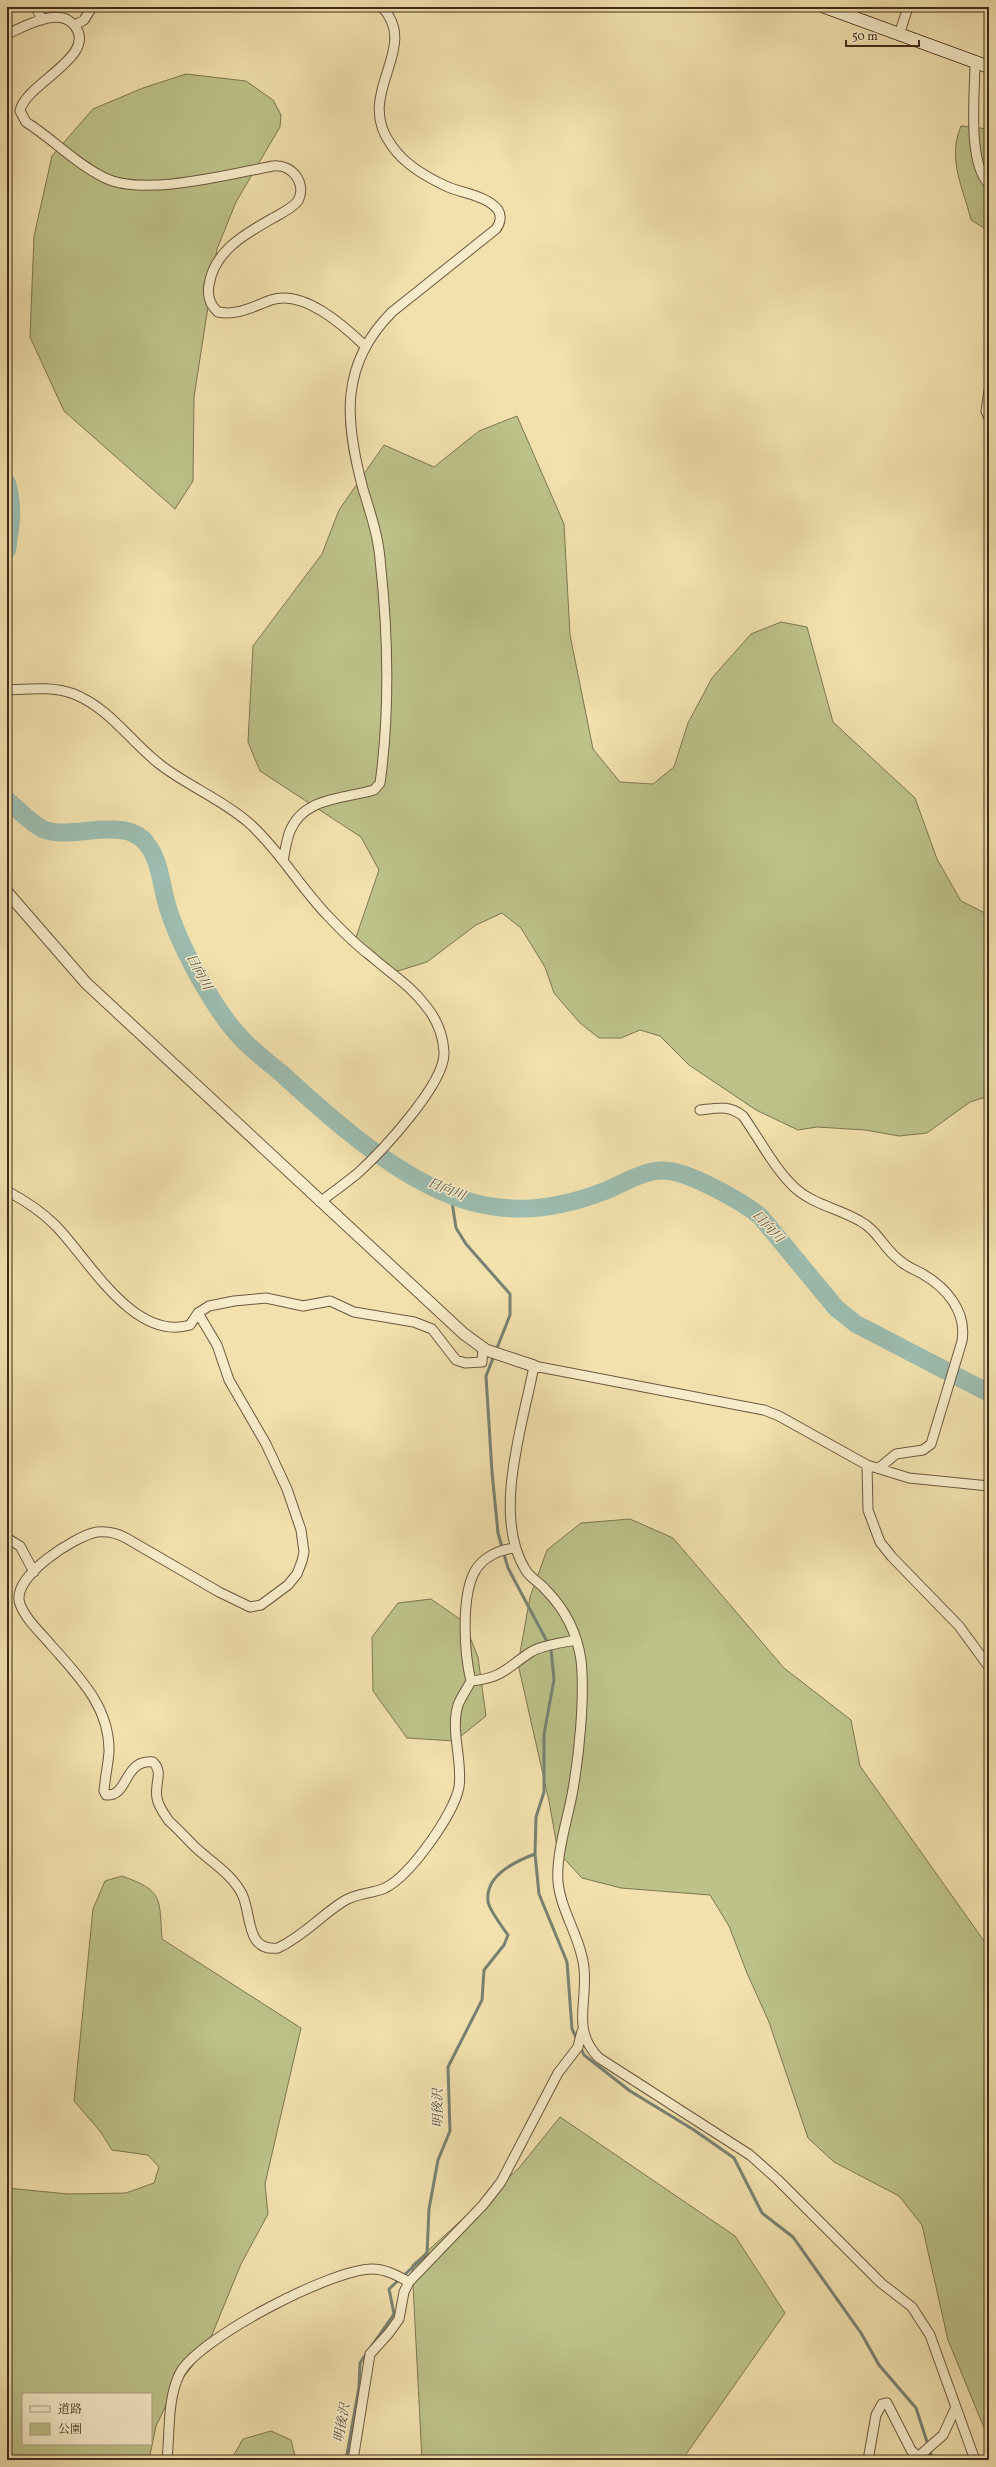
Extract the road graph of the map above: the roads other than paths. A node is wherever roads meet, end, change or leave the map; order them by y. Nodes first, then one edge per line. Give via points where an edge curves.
1 (36, 7) edge
2 (92, 7) edge
3 (382, 7) edge
4 (825, 7) edge
5 (908, 7) edge
6 (42, 20) junction
7 (75, 25) junction
8 (7, 34) edge
9 (899, 35) junction
10 (975, 62) junction
11 (989, 67) edge
12 (989, 184) edge
13 (364, 345) junction
14 (989, 390) edge
15 (989, 418) edge
16 (7, 690) edge
17 (283, 861) junction
18 (7, 892) edge
19 (700, 1110) dead end
20 (7, 1191) edge
21 (320, 1202) junction
22 (198, 1313) junction
23 (484, 1349) junction
24 (534, 1366) junction
25 (867, 1465) junction
26 (879, 1468) junction
27 (989, 1486) edge
28 (7, 1541) edge
29 (514, 1548) junction
30 (34, 1572) junction
31 (575, 1640) junction
32 (989, 1667) edge
33 (471, 1681) junction
34 (583, 2027) junction
35 (409, 2282) junction
36 (956, 2407) junction
37 (167, 2460) edge
38 (353, 2460) edge
39 (868, 2460) edge
40 (975, 2460) edge

1 - 6 street
2 - 7 street via 84,20
3 - 13 street via 393,21 396,42 382,82 378,106 378,116 385,134 392,146 420,171 449,187 491,204 500,213 500,222 496,229 392,312
4 - 9 main road
5 - 9 street
6 - 7 street via 66,19
6 - 8 street
7 - 13 street via 79,41 76,52 26,96 21,104 21,116 92,171 121,183 156,185 273,166 289,168 300,183 302,191 298,201 240,238 220,255 208,287 210,303 218,312 233,313 273,299 295,299 308,304 343,326
9 - 10 main road
10 - 11 main road
10 - 12 street via 977,160 984,179
13 - 17 street via 352,379 350,411 363,488 380,556 384,598 387,693 380,783 374,790 314,805 300,814 289,833
14 - 15 street via 986,411
16 - 17 street via 52,688 74,694 101,708 163,767 241,816
17 - 21 street via 309,895 355,944 415,993 426,1006 439,1027 444,1052 442,1064 414,1110 389,1141 357,1173
18 - 21 street via 86,983 166,1054
19 - 26 street via 731,1108 743,1116 795,1187 815,1202 869,1227 899,1260 945,1290 961,1315 962,1341 931,1444 922,1450 896,1454
20 - 22 street via 25,1201 54,1224 114,1294 146,1320 166,1328 183,1327 190,1325
21 - 23 street via 464,1334
22 - 23 street via 209,1306 266,1298 302,1306 330,1301 354,1312 414,1322 432,1329 456,1360 465,1363 482,1362
22 - 30 street via 217,1345 229,1380 276,1463 295,1508 304,1552 297,1574 288,1585 261,1605 250,1606 219,1592 126,1538 106,1532 89,1535 67,1545
23 - 24 street
24 - 25 street via 764,1410
24 - 29 street via 512,1488 511,1528
25 - 26 street
25 - 32 street via 868,1510 880,1542 959,1626
26 - 27 street via 909,1478
28 - 30 street via 10,1540 20,1546
29 - 31 street via 526,1571 561,1608
29 - 33 street via 489,1556 472,1576 466,1628 466,1662
30 - 33 street via 20,1593 20,1604 36,1628 72,1667 101,1711 108,1742 104,1791 106,1795 115,1794 131,1769 140,1762 153,1762 158,1767 156,1790 160,1808 195,1847 230,1878 243,1896 250,1930 259,1945 272,1949 292,1942 352,1896 391,1884 438,1832 458,1796 458,1706
31 - 33 street via 532,1651 503,1674
31 - 34 street via 581,1661 579,1738 558,1882 583,1961
34 - 35 street via 578,2047 558,2073 501,2182 483,2205
34 - 36 street via 585,2039 600,2058 750,2155 881,2283 912,2307 930,2335
35 - 37 street via 393,2273 372,2269 351,2273 260,2312 198,2352 180,2373 176,2384
35 - 38 street via 404,2292 399,2319 370,2354
36 - 39 street via 943,2435 918,2457 911,2450 887,2403 882,2404 876,2415
36 - 40 street

